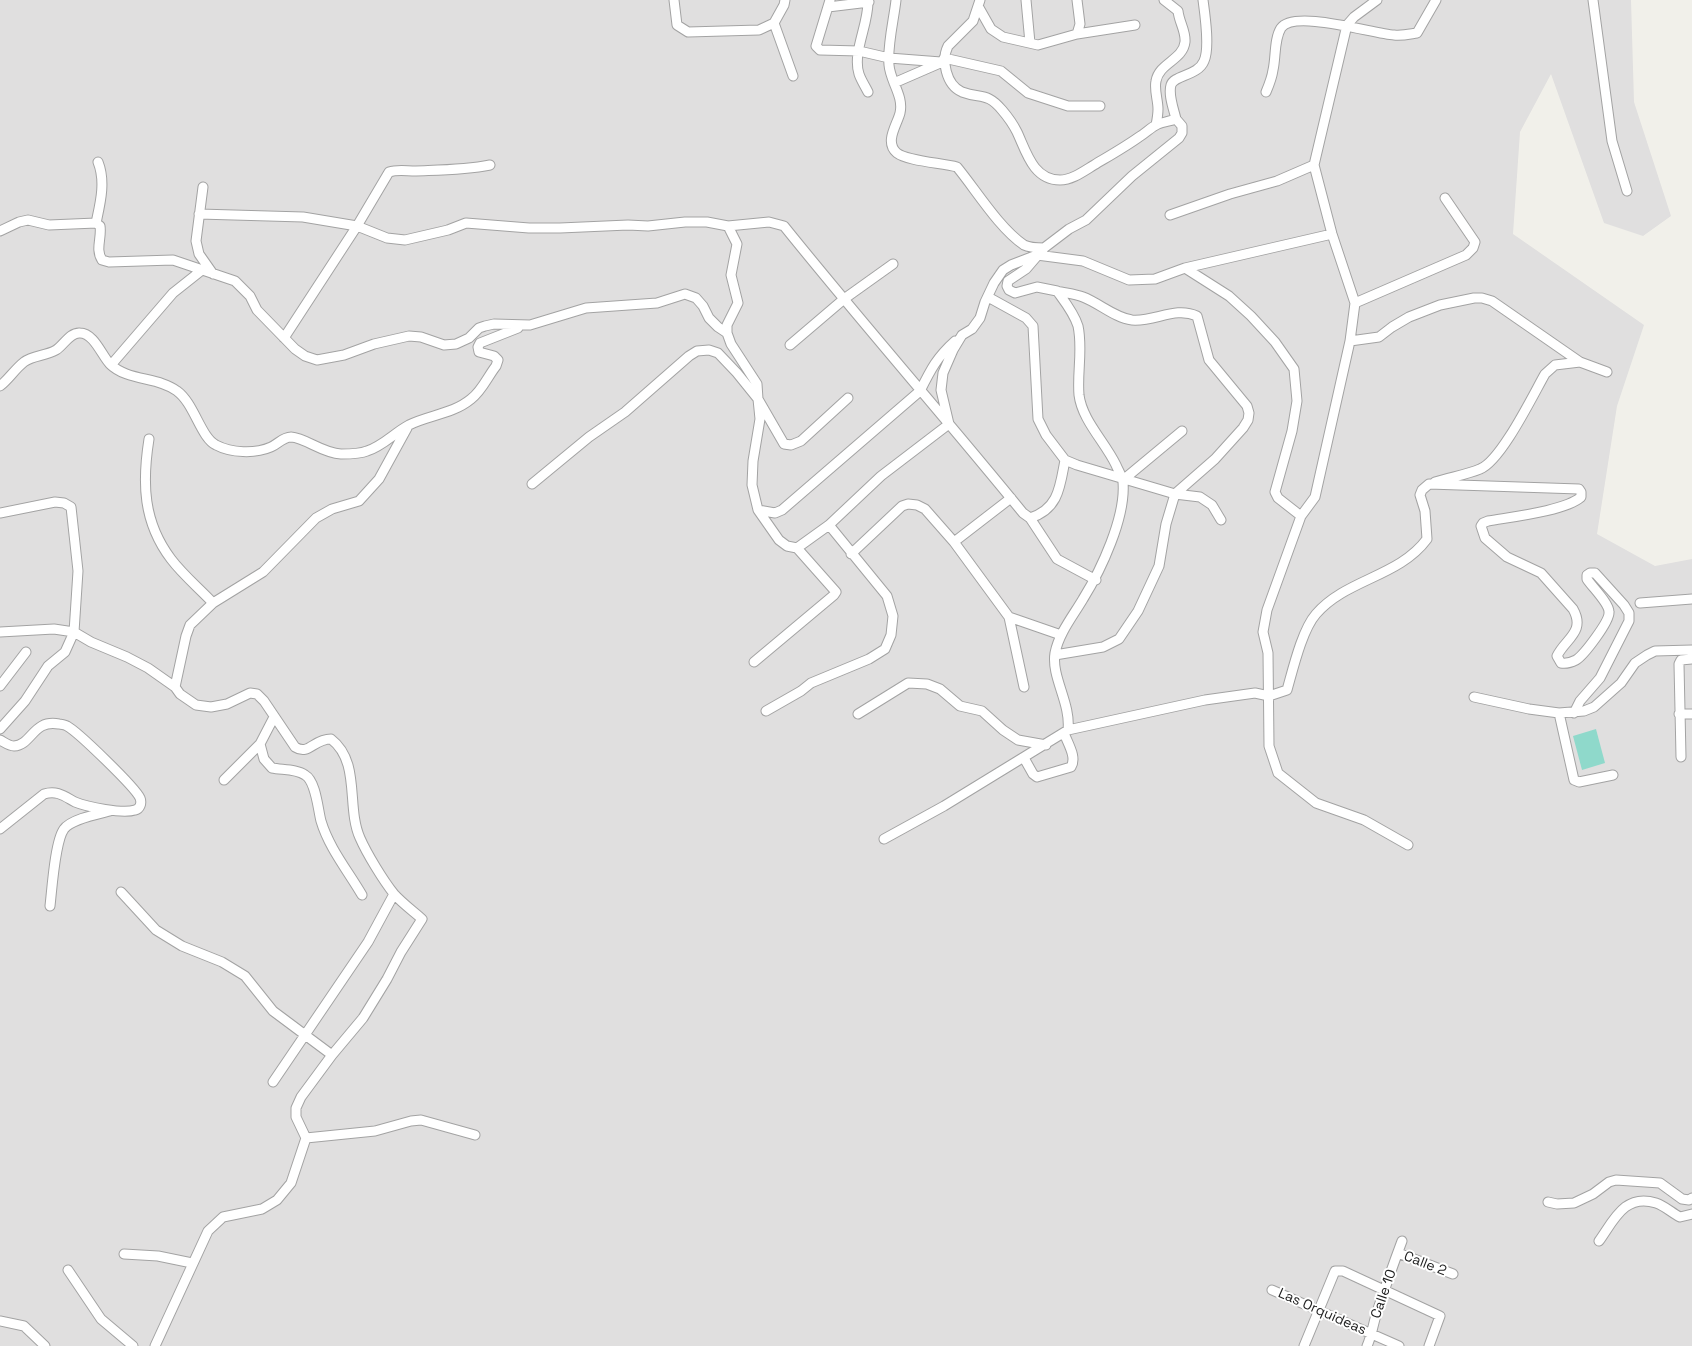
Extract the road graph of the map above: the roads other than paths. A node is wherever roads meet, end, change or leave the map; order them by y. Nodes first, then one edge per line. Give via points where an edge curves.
1 (674, 0) edge
2 (785, 0) edge
3 (896, 0) edge
4 (1026, 0) edge
5 (1077, 0) edge
6 (1164, 0) edge
7 (1203, 0) edge
8 (1376, 0) edge
9 (1436, 0) edge
10 (1593, 0) edge
11 (868, 1) edge
12 (829, 3) edge
13 (979, 3) edge
14 (774, 23) junction
15 (1135, 25) dead end
16 (1347, 25) junction
17 (1077, 34) junction
18 (1030, 43) junction
19 (858, 51) junction
20 (888, 58) junction
21 (943, 60) junction
22 (793, 76) dead end
23 (894, 83) junction
24 (868, 92) dead end
25 (1266, 92) dead end
26 (1100, 106) dead end
27 (1176, 119) junction
28 (1156, 125) junction
29 (98, 162) dead end
30 (490, 165) dead end
31 (1314, 165) junction
32 (203, 187) dead end
33 (1627, 191) dead end
34 (1446, 198) dead end
35 (200, 214) junction
36 (1170, 215) dead end
37 (96, 223) junction
38 (357, 226) junction
39 (728, 226) junction
40 (0, 232) edge
41 (1332, 234) junction
42 (1040, 252) junction
43 (893, 264) dead end
44 (1185, 268) junction
45 (202, 270) junction
46 (214, 274) junction
47 (1057, 291) junction
48 (988, 297) junction
49 (844, 300) junction
50 (1355, 303) junction
51 (530, 325) junction
52 (727, 333) junction
53 (962, 335) junction
54 (284, 338) junction
55 (1350, 341) junction
56 (790, 345) dead end
57 (1580, 362) junction
58 (111, 365) junction
59 (1607, 372) dead end
60 (0, 386) edge
61 (920, 391) junction
62 (848, 398) dead end
63 (758, 399) junction
64 (949, 424) junction
65 (408, 426) junction
66 (1182, 431) dead end
67 (149, 439) dead end
68 (1065, 460) junction
69 (1123, 480) junction
70 (532, 484) dead end
71 (1429, 484) junction
72 (1175, 494) junction
73 (1011, 498) junction
74 (758, 510) junction
75 (0, 513) edge
76 (1301, 516) junction
77 (1030, 518) junction
78 (1221, 520) dead end
79 (829, 525) junction
80 (954, 542) junction
81 (797, 548) junction
82 (851, 554) junction
83 (1096, 580) junction
84 (1692, 599) edge
85 (213, 603) junction
86 (1640, 603) dead end
87 (1009, 616) junction
88 (0, 632) edge
89 (74, 632) junction
90 (1061, 635) junction
91 (1692, 650) edge
92 (26, 652) dead end
93 (1055, 655) junction
94 (1692, 660) edge
95 (754, 662) dead end
96 (0, 686) edge
97 (175, 687) junction
98 (1024, 688) dead end
99 (1269, 696) junction
100 (1474, 698) dead end
101 (766, 711) dead end
102 (1559, 713) junction
103 (1574, 713) junction
104 (858, 714) dead end
105 (1679, 714) junction
106 (1692, 714) edge
107 (274, 717) junction
108 (0, 729) edge
109 (1066, 732) junction
110 (0, 740) edge
111 (260, 744) junction
112 (1046, 745) junction
113 (1680, 757) dead end
114 (1024, 758) junction
115 (1613, 775) dead end
116 (224, 780) dead end
117 (113, 810) junction
118 (0, 829) edge
119 (884, 839) dead end
120 (1408, 845) dead end
121 (121, 892) dead end
122 (394, 894) junction
123 (362, 895) dead end
124 (50, 906) dead end
125 (305, 1035) junction
126 (332, 1055) junction
127 (273, 1082) dead end
128 (476, 1135) dead end
129 (306, 1138) junction
130 (1692, 1198) edge
131 (1548, 1202) dead end
132 (1692, 1214) edge
133 (1402, 1241) dead end
134 (1598, 1241) dead end
135 (1398, 1253) junction
136 (124, 1254) dead end
137 (192, 1263) junction
138 (68, 1270) dead end
139 (1453, 1274) dead end
140 (1272, 1290) dead end
141 (1384, 1290) junction
142 (1320, 1310) junction
143 (0, 1321) edge
144 (1372, 1334) junction
145 (45, 1346) edge
146 (133, 1346) edge
147 (155, 1346) edge
148 (1304, 1346) edge
149 (1367, 1346) edge
150 (1399, 1346) edge
151 (1429, 1346) edge

1 - 14 street via 677,25 688,32 759,30
2 - 14 street
3 - 20 street
4 - 18 street
5 - 17 street via 1080,24
6 - 28 street via 1178,11 1185,42 1181,54 1160,71 1156,82
7 - 27 street via 1205,60 1199,70 1175,80 1171,85
8 - 16 street
9 - 16 street via 1418,33 1394,35
10 - 33 street via 1612,141
11 - 12 street
11 - 19 street
12 - 19 street via 816,46 820,50
13 - 18 street via 991,29 1003,37
13 - 21 street via 973,21 948,46
14 - 22 street
15 - 17 street
16 - 25 street via 1288,22 1281,28
16 - 31 street
17 - 18 street via 1038,45
19 - 20 street
19 - 24 street via 858,73
20 - 21 street
20 - 23 street
21 - 23 street
21 - 26 street via 1001,71 1028,93 1068,106
21 - 28 street via 955,86 962,92 987,97 996,104 1014,126 1029,160 1052,178 1059,180 1078,175
23 - 42 street via 900,113 891,144 897,153 920,161 957,167 1015,237
27 - 28 street
27 - 42 street via 1182,126 1178,138 1086,220
29 - 37 street via 102,172
30 - 38 street via 461,170 389,172
31 - 36 street via 1277,182
31 - 41 street
32 - 35 street
34 - 50 street via 1475,242 1473,248 1466,255
35 - 38 street via 304,217
35 - 46 street via 196,241 200,254
37 - 40 street via 49,225 28,220
37 - 45 street via 101,232 98,246 102,260 173,260
38 - 39 street via 387,238 405,240 466,223 552,228 685,222
38 - 54 street
39 - 49 street via 769,222 784,226
39 - 52 street via 737,244 731,275 738,302 727,325
41 - 44 street
41 - 50 street
42 - 44 street via 1083,261 1129,280 1154,279
42 - 47 street via 1026,269 1008,281 1007,286 1016,293 1038,287
42 - 48 street via 1003,270
43 - 49 street
44 - 76 street via 1229,296 1251,316 1294,369 1297,401 1275,492
45 - 46 street
45 - 58 street via 172,293
46 - 54 street via 235,281
47 - 69 street via 1078,326 1079,395 1084,411
47 - 72 street via 1083,296 1131,320 1179,312 1197,316 1209,360 1249,413 1243,428 1215,459
48 - 53 street via 980,318 972,329
48 - 68 street via 1026,318 1033,326 1038,418
49 - 56 street
49 - 61 street
50 - 55 street
51 - 52 street via 586,308 657,303 685,294 696,298 709,318
51 - 54 street via 485,326 456,344 444,345 409,336 317,360 305,356
51 - 65 street via 480,343 479,352 498,360 473,398 446,413
52 - 63 street via 757,384
53 - 61 street via 941,353
53 - 64 street via 943,373 941,390
55 - 57 street via 1379,337 1409,317 1440,305 1482,298 1492,300
55 - 76 street via 1315,497
57 - 59 street
57 - 71 street via 1555,365 1545,374 1504,447 1482,469
58 - 60 street via 88,335 75,333 54,351 26,361
58 - 65 street via 175,389 192,410 210,442 237,451 262,450 291,437 339,454 366,452
61 - 64 street
61 - 74 street via 782,510 775,513
62 - 63 street via 801,441 791,446 784,444
63 - 70 street via 718,353 697,350 625,412
63 - 74 street via 760,420 752,486
64 - 73 street
64 - 79 street via 881,476
65 - 85 street via 379,479 359,501 316,518 263,572
66 - 69 street
67 - 85 street via 144,469 147,507 154,532 171,560
68 - 69 street
68 - 77 street via 1057,497 1041,515
69 - 72 street
69 - 83 street via 1123,497 1112,541
71 - 99 street via 1420,495 1428,530 1427,539 1421,547 1398,565 1341,593 1328,603 1315,616 1308,630 1287,690
71 - 103 street via 1578,489 1581,492 1577,501 1564,506 1488,521 1482,526 1485,538 1507,557 1541,573 1576,614 1573,636 1556,656 1561,663 1576,660 1608,618 1608,607 1587,575 1595,573 1627,609 1629,621 1600,678
72 - 78 street via 1207,500
72 - 93 street via 1159,566 1125,631 1119,639 1103,647
73 - 77 street
73 - 80 street
74 - 81 street via 779,540
75 - 89 street via 55,502 64,502 70,507 78,571
76 - 99 street via 1267,610 1263,632 1268,653
77 - 83 street via 1057,558
79 - 81 street
79 - 82 street
80 - 82 street via 925,510 908,504
80 - 87 street
81 - 95 street via 836,592
82 - 101 street via 887,596 893,616 891,635 885,649 857,665 811,683
83 - 90 street
84 - 86 street
85 - 97 street via 190,626
87 - 90 street
87 - 98 street
88 - 89 street via 54,629
89 - 97 street via 127,656
89 - 108 street via 65,652 48,666 25,701
90 - 93 street
91 - 103 street via 1656,651 1647,655 1635,662 1621,683 1594,707
92 - 96 street
93 - 109 street via 1056,674 1069,721
94 - 105 street via 1681,660 1679,664
97 - 107 street via 188,700 204,706 227,704 250,693 257,694
99 - 109 street via 1255,693 1205,700
99 - 120 street via 1269,746 1278,773 1316,803 1364,820
100 - 102 street
102 - 103 street
102 - 115 street via 1574,780
104 - 112 street via 908,683 927,684 940,689 960,706 982,711 1018,740
105 - 106 street
105 - 113 street
107 - 111 street
107 - 122 street via 300,751 326,739 331,739 342,750 347,762 360,839
109 - 112 street
109 - 114 street via 1074,762 1071,767 1037,777
110 - 117 street via 14,746 41,726 49,723 66,726 122,776 140,798 139,809
111 - 116 street
111 - 123 street via 264,759 272,768 297,771 311,781 322,823 334,850
112 - 114 street
114 - 119 street
117 - 118 street via 75,802 52,792 44,794
117 - 124 street via 72,822 63,830
121 - 125 street via 156,930 245,976 273,1011
122 - 125 street via 368,942
122 - 126 street via 422,919 363,1018
125 - 126 street
125 - 127 street
126 - 129 street via 296,1108 296,1117
128 - 129 street via 421,1120 375,1131
129 - 137 street via 291,1183 277,1200 262,1209 223,1218 208,1231
130 - 131 street via 1682,1199 1660,1183 1616,1180 1574,1204
132 - 134 street via 1680,1217 1648,1201 1630,1203
133 - 135 street, Calle 10
135 - 139 street, Calle 2
135 - 141 street, Calle 10
136 - 137 street
137 - 147 street
138 - 146 street via 101,1319
140 - 142 street, Las Orquideas
141 - 142 street via 1343,1270 1334,1271
141 - 144 street, Calle 10
141 - 151 street via 1440,1316
142 - 144 street, Las Orquideas
142 - 148 street
143 - 145 street via 24,1326
144 - 149 street, Calle 10
144 - 150 street, Las Orquideas

